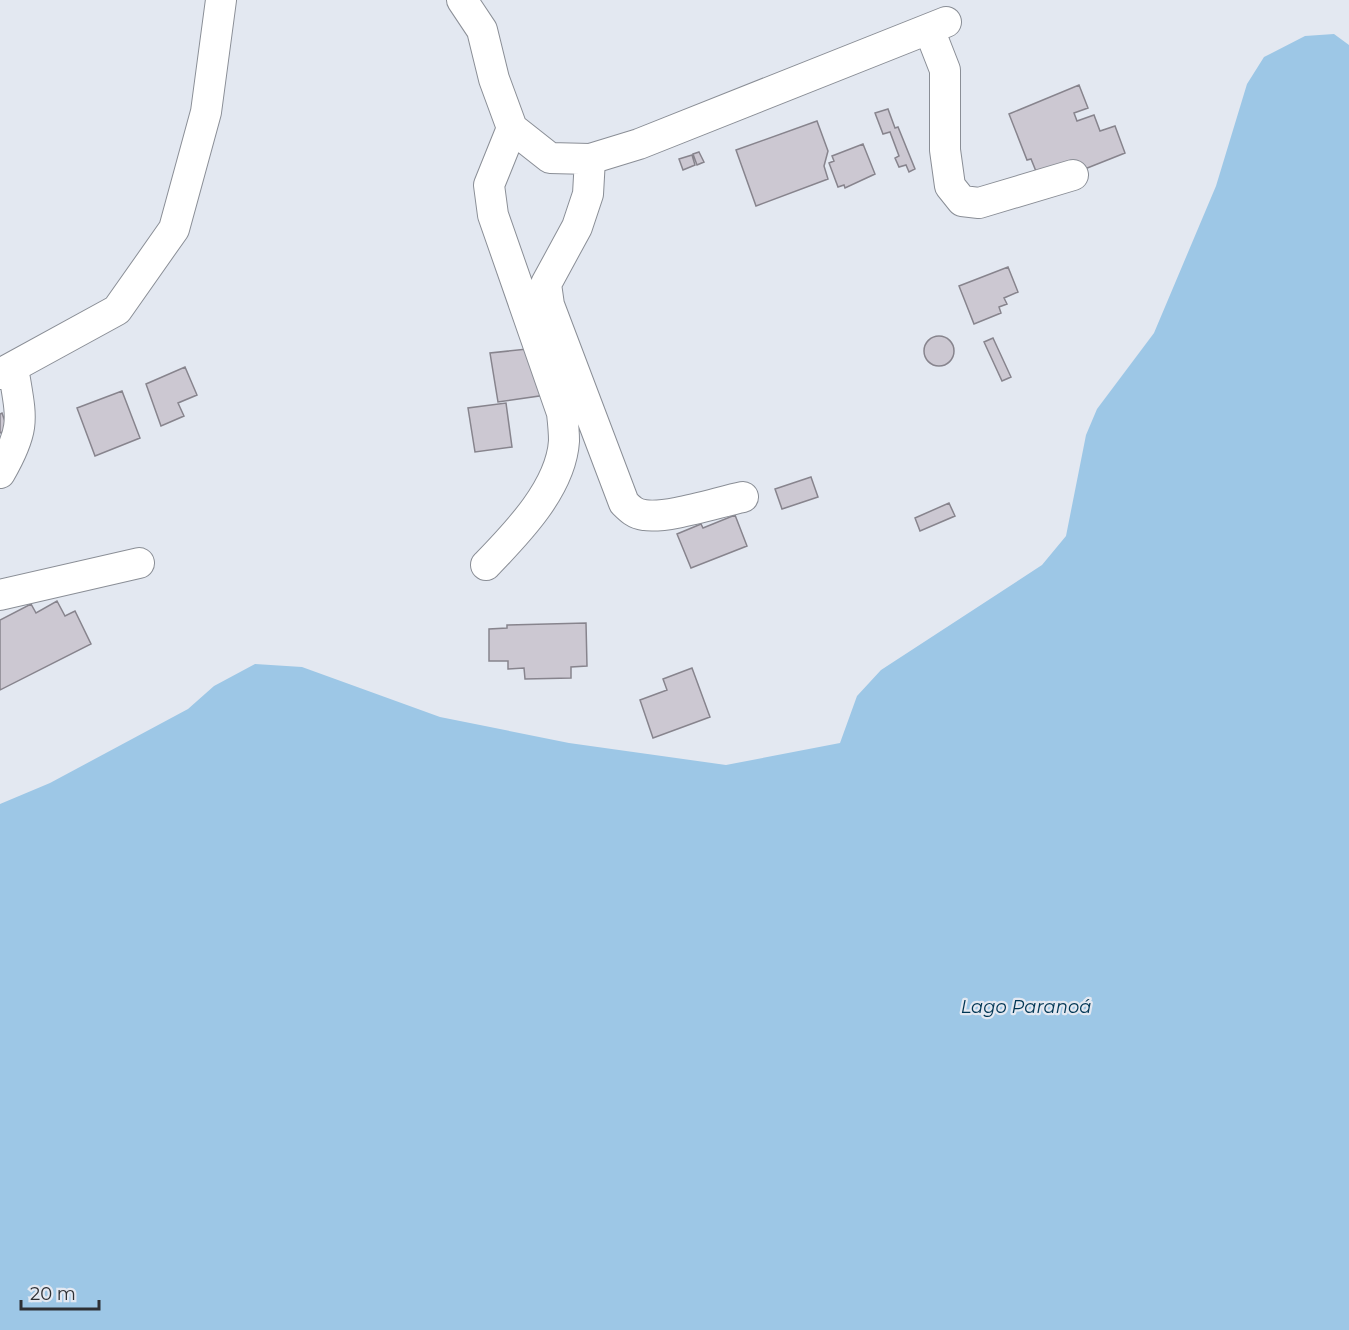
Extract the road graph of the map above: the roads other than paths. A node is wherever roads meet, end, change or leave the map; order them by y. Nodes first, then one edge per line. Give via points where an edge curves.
1 (221, 0) edge
2 (462, 0) edge
3 (512, 128) junction
4 (590, 159) junction
5 (1074, 175) dead end
6 (7, 370) edge
7 (0, 473) edge
8 (742, 497) dead end
9 (139, 563) dead end
10 (486, 565) dead end
11 (0, 595) edge

1 - 6 street via 206,112 174,229 117,310
2 - 3 street via 482,30
3 - 4 street via 550,158
3 - 10 street via 489,185 493,215 562,413 564,442 556,471 528,521
4 - 5 street via 639,144 937,26 945,70 945,150 950,186 963,201 979,203
4 - 8 street via 588,194 577,227 546,284 549,305 624,503 632,512 660,515
6 - 7 street via 22,420 16,445
9 - 11 street

